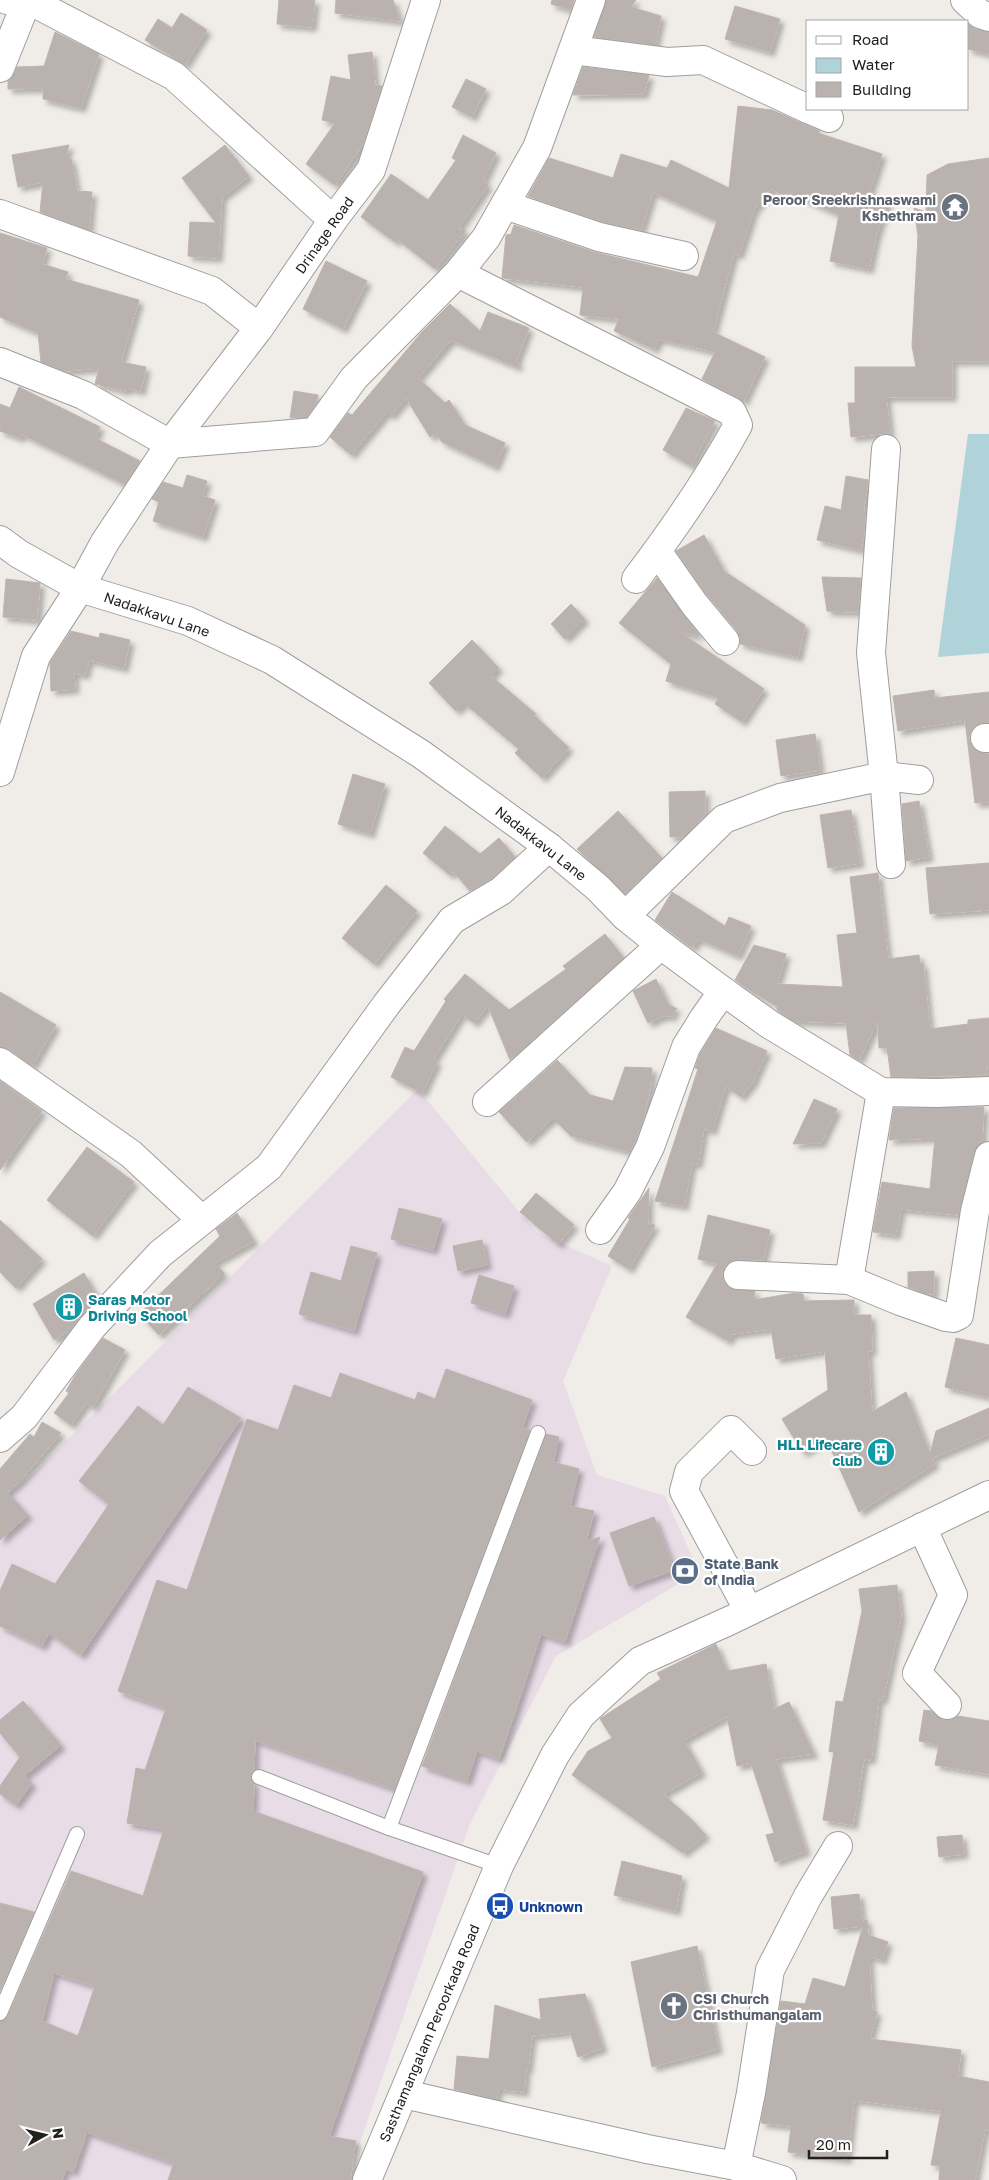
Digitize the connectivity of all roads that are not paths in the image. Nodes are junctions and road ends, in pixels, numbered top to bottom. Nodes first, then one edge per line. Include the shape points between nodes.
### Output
1 (426, 0) edge
2 (591, 0) edge
3 (965, 0) edge
4 (16, 2) edge
5 (989, 17) edge
6 (573, 50) junction
7 (0, 68) edge
8 (806, 108) edge
9 (505, 205) junction
10 (0, 214) edge
11 (333, 220) junction
12 (684, 256) dead end
13 (458, 273) junction
14 (259, 328) junction
15 (0, 362) edge
16 (170, 444) junction
17 (886, 448) dead end
18 (0, 540) edge
19 (657, 551) junction
20 (636, 579) dead end
21 (80, 588) junction
22 (725, 641) dead end
23 (0, 772) edge
24 (884, 776) junction
25 (919, 780) dead end
26 (549, 847) junction
27 (891, 864) dead end
28 (625, 916) junction
29 (661, 945) junction
30 (723, 991) junction
31 (0, 1062) edge
32 (989, 1091) edge
33 (881, 1092) junction
34 (487, 1102) dead end
35 (989, 1156) edge
36 (202, 1220) junction
37 (600, 1230) dead end
38 (738, 1275) dead end
39 (849, 1280) junction
40 (538, 1433) dead end
41 (0, 1438) edge
42 (752, 1451) dead end
43 (989, 1495) edge
44 (922, 1527) junction
45 (749, 1611) junction
46 (947, 1704) dead end
47 (259, 1777) dead end
48 (389, 1828) junction
49 (77, 1834) dead end
50 (838, 1846) dead end
51 (499, 1866) junction
52 (5, 1990) edge
53 (0, 2014) edge
54 (404, 2094) junction
55 (736, 2166) junction
56 (367, 2180) edge
57 (782, 2180) edge

1 - 11 street, Drinage Road via 371,170
2 - 6 street
3 - 5 street via 980,14
4 - 7 street
4 - 11 street via 40,6 174,76
6 - 8 street via 668,62 703,60
6 - 9 street via 537,148
9 - 12 street via 599,237
9 - 13 street via 486,238
10 - 14 street via 212,291
11 - 14 street, Drinage Road
13 - 16 street via 354,378 315,432
13 - 19 street via 732,412 738,425 680,521
14 - 16 street, Drinage Road
15 - 16 street via 83,395
16 - 21 street, Drinage Road via 105,542
17 - 24 street via 871,652
18 - 21 street, Nadakkavu Lane
19 - 20 street
19 - 22 street
21 - 23 street, Drinage Road via 36,656
21 - 26 street, Nadakkavu Lane via 188,621 272,660 421,754
24 - 25 street
24 - 27 street
24 - 28 street via 780,798 724,819
26 - 28 street, Nadakkavu Lane via 598,888
26 - 36 street via 501,890 452,920 268,1167
28 - 29 street, Nadakkavu Lane
29 - 30 street, Nadakkavu Lane
29 - 34 street
30 - 33 street, Nadakkavu Lane via 769,1024
30 - 37 street via 686,1047 650,1147 626,1192
31 - 36 street via 130,1154
32 - 33 street, Nadakkavu Lane via 937,1094
33 - 39 street
35 - 39 street via 976,1211 959,1315 946,1317
36 - 41 street via 160,1254 92,1327 24,1417
38 - 39 street
40 - 48 lane
42 - 45 street via 731,1430 689,1472 684,1491
43 - 44 street, Sasthamangalam Peroorkada Road
44 - 45 street, Sasthamangalam Peroorkada Road
44 - 46 street via 953,1595 918,1673
45 - 51 street, Sasthamangalam Peroorkada Road via 640,1661 581,1715 555,1755
47 - 48 lane
48 - 51 lane
49 - 52 lane
50 - 55 street via 770,1970
51 - 54 street, Sasthamangalam Peroorkada Road
52 - 53 lane
54 - 55 street
54 - 56 street, Sasthamangalam Peroorkada Road
55 - 57 street

